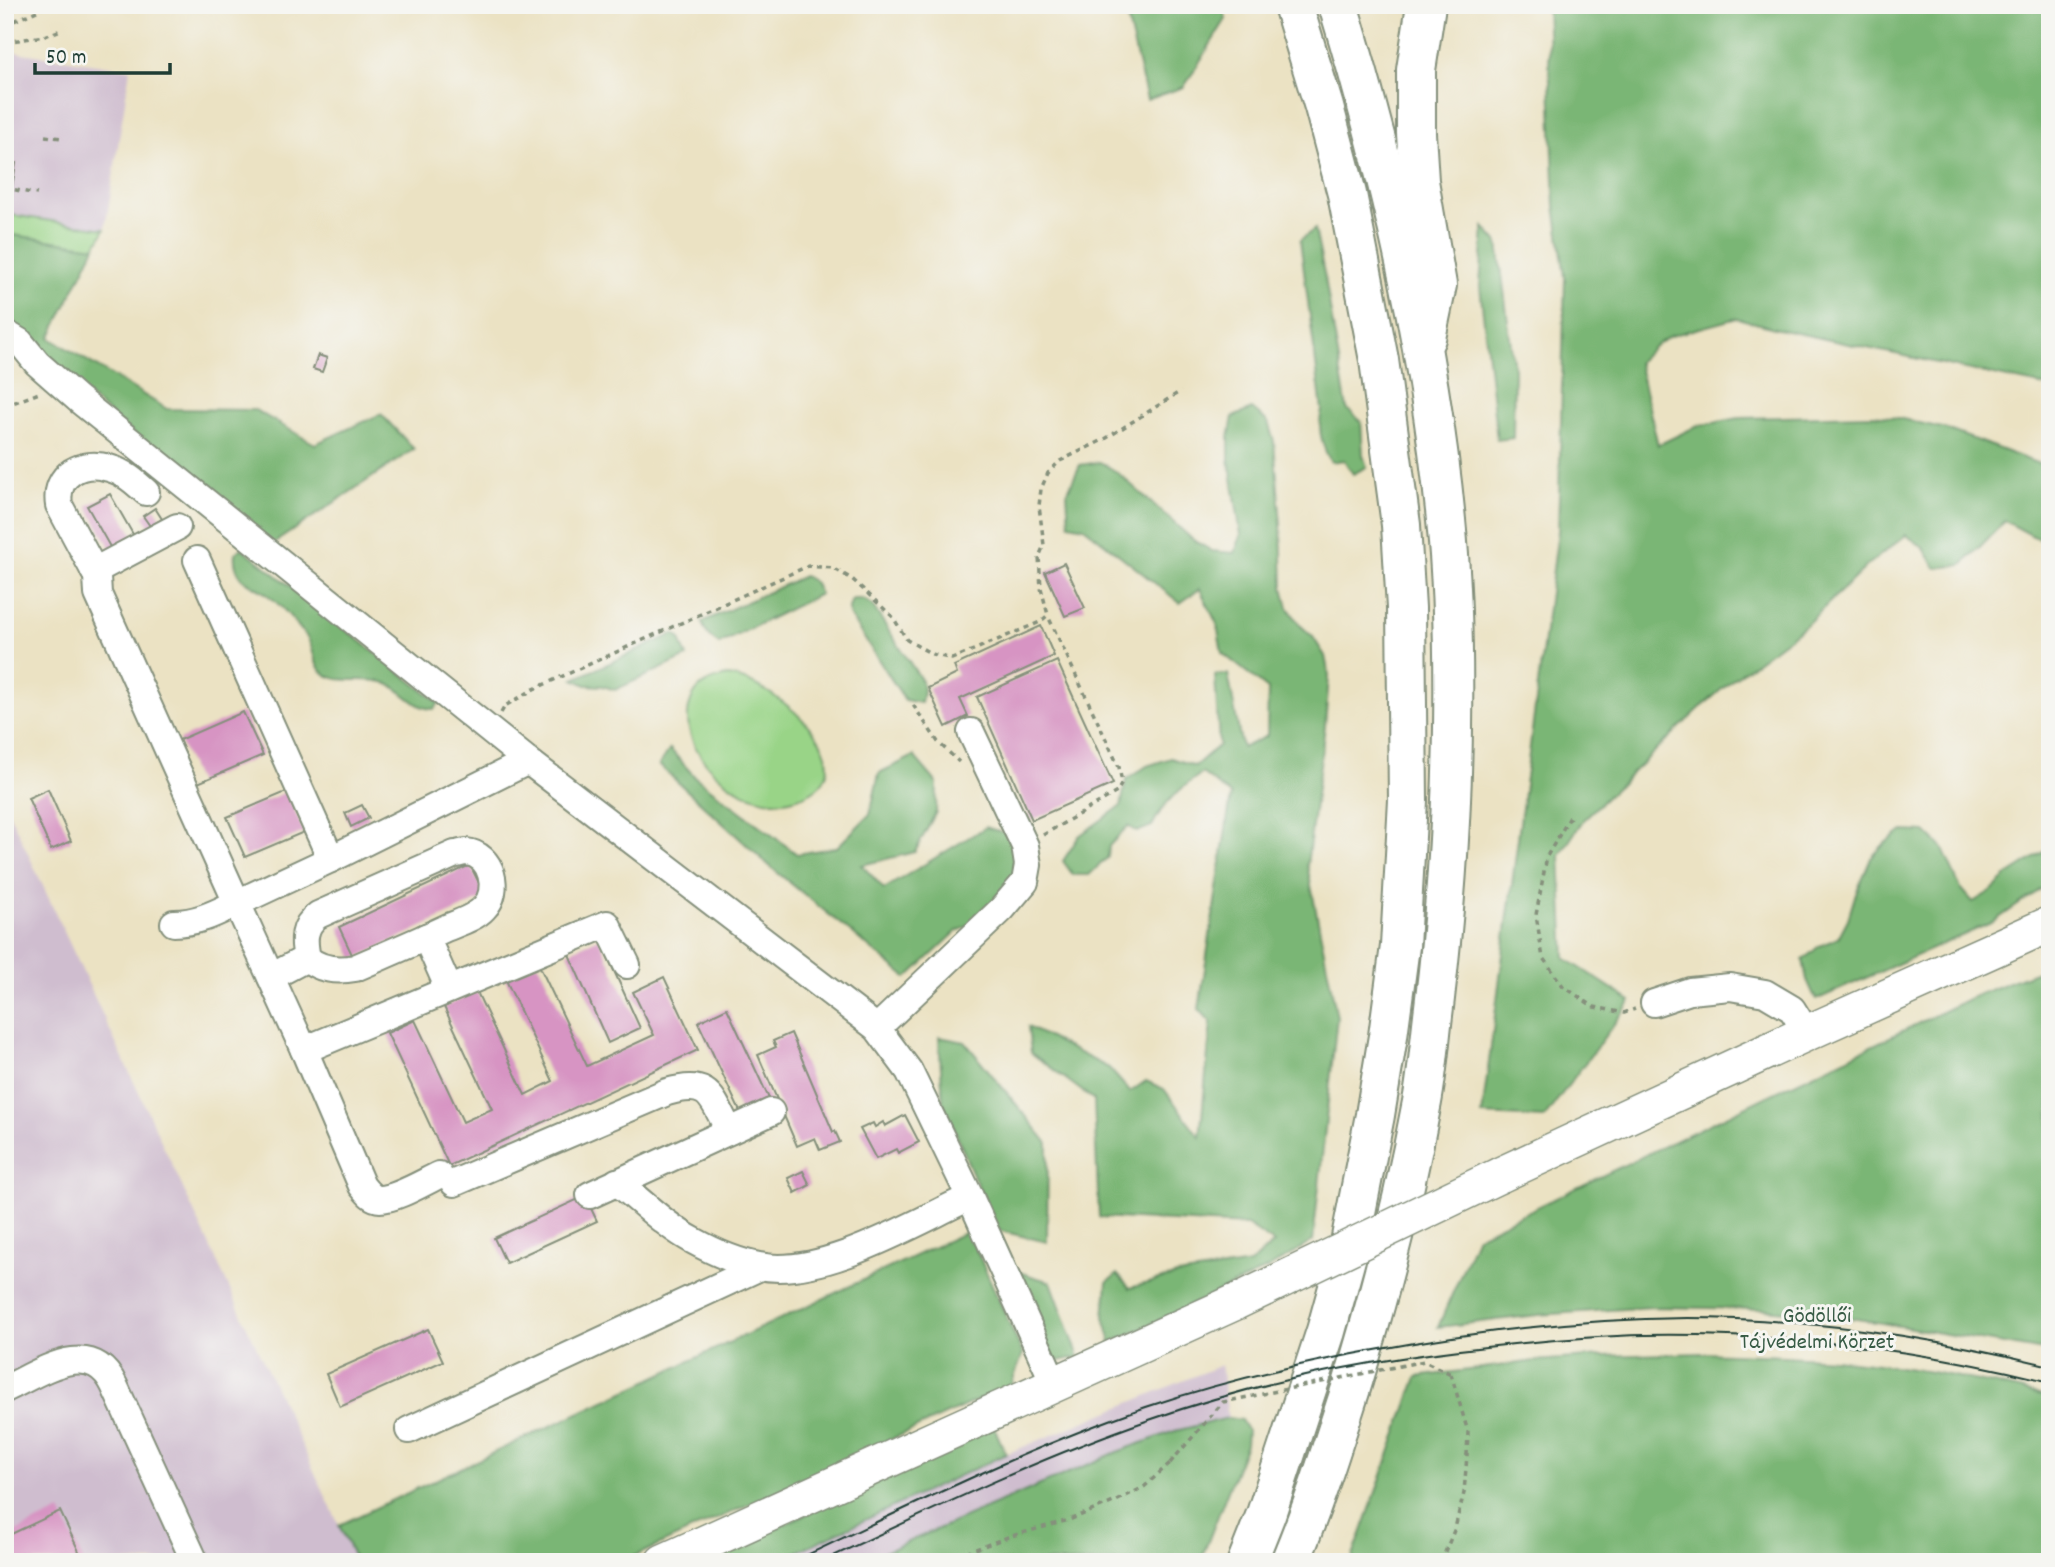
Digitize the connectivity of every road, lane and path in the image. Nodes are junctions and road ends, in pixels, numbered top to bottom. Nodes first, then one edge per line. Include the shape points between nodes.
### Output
1 (50, 5) edge
2 (1293, 5) edge
3 (1338, 5) edge
4 (1426, 5) edge
5 (5, 25) edge
6 (61, 30) dead end
7 (5, 42) edge
8 (45, 136) dead end
9 (61, 138) dead end
10 (5, 188) edge
11 (37, 194) dead end
12 (5, 332) edge
13 (1423, 350) junction
14 (65, 387) junction
15 (1181, 391) dead end
16 (5, 406) edge
17 (146, 492) dead end
18 (177, 527) dead end
19 (197, 561) dead end
20 (94, 571) junction
21 (1048, 615) junction
22 (913, 705) dead end
23 (489, 728) junction
24 (971, 732) dead end
25 (528, 761) junction
26 (997, 785) junction
27 (1570, 817) dead end
28 (1040, 837) dead end
29 (331, 859) junction
30 (237, 903) junction
31 (174, 923) dead end
32 (2050, 925) edge
33 (426, 937) junction
34 (307, 958) junction
35 (627, 965) dead end
36 (271, 977) junction
37 (449, 989) junction
38 (1654, 1003) joint
39 (877, 1028) junction
40 (1807, 1033) junction
41 (304, 1050) junction
42 (771, 1112) dead end
43 (729, 1131) junction
44 (617, 1182) junction
45 (590, 1195) dead end
46 (970, 1197) junction
47 (760, 1266) junction
48 (1055, 1385) junction
49 (5, 1389) edge
50 (409, 1430) dead end
51 (195, 1562) edge
52 (663, 1562) edge
53 (949, 1562) edge
54 (1247, 1562) edge
55 (1290, 1562) edge
56 (1441, 1562) edge

1 - 5 path
2 - 54 highway via 1347,194 1379,360 1401,525 1408,800 1400,946 1390,1023 1349,1248 1322,1344
3 - 13 highway via 1366,96
4 - 13 highway via 1416,70 1416,133 1419,181 1437,285
6 - 7 path
8 - 9 path
10 - 11 path
12 - 14 street
13 - 55 highway via 1446,521 1454,681 1452,802 1442,942 1423,1098 1372,1321 1310,1517
14 - 16 path
14 - 23 street
15 - 21 path via 1105,439 1059,461 1048,473 1039,506 1044,545 1039,557
17 - 20 street via 117,471 97,466 71,471 64,478 60,505
18 - 20 street
19 - 29 street
20 - 30 street via 98,594
21 - 23 path via 952,659 907,640 893,617 852,579 833,568 808,566 534,689 505,706
21 - 28 path via 1119,767 1122,783 1117,792
22 - 26 path via 937,742 968,770
23 - 25 street
24 - 26 street
25 - 29 street
25 - 39 street
26 - 39 street via 1025,846 1025,882
27 - 38 path via 1548,856 1536,915 1543,958 1563,986 1594,1007 1624,1013
29 - 30 street
30 - 31 street via 202,919
30 - 36 street
32 - 40 main road
33 - 34 street via 345,970 321,967
33 - 34 street via 488,905 492,876 474,855 455,854 318,915 305,932
33 - 37 street
34 - 36 street
35 - 37 street via 607,924
36 - 41 street
37 - 41 street
38 - 40 street via 1690,991 1730,988 1765,993 1792,1009
39 - 46 street via 909,1071
40 - 48 main road, bridge
41 - 43 street via 362,1186 380,1199 446,1179 685,1087 712,1097
42 - 43 street
43 - 44 street
44 - 45 street
44 - 47 street via 692,1240
46 - 47 street via 852,1253 792,1268
46 - 48 street
47 - 50 street
48 - 52 main road
49 - 51 street via 74,1360 100,1366 111,1378
53 - 56 path, bridge via 1008,1537 1069,1520 1144,1487 1223,1402 1424,1361 1451,1374 1468,1432 1464,1493

